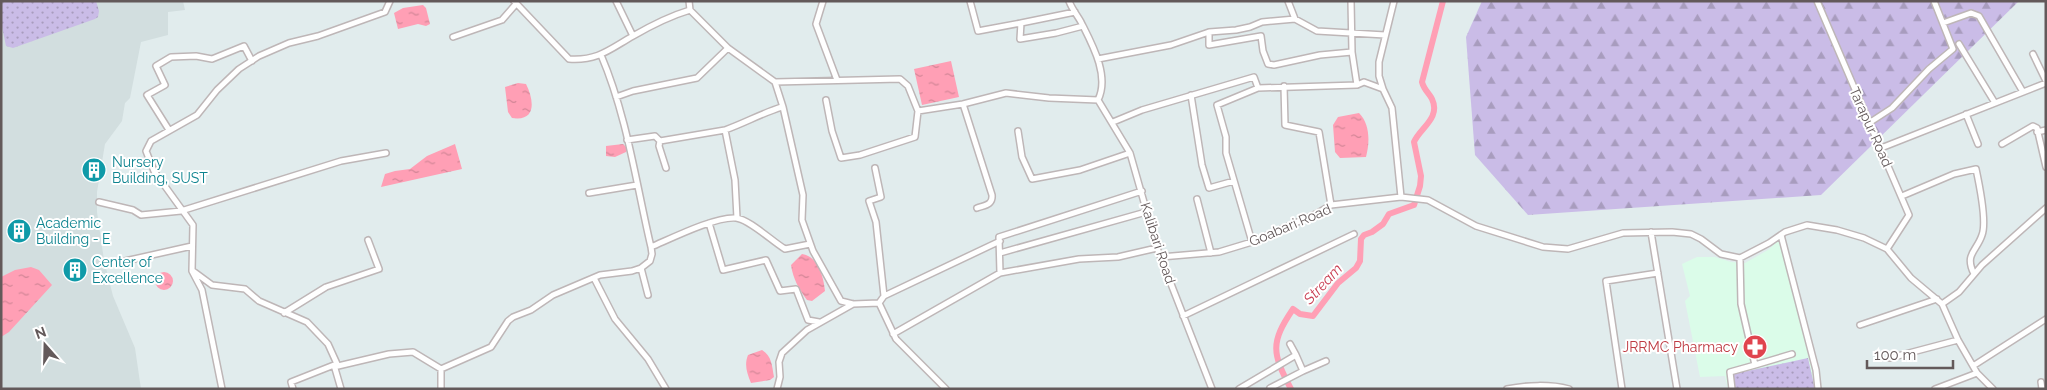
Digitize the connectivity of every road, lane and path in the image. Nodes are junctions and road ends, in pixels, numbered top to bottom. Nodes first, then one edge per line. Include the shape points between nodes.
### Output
1 (390, 1) edge
2 (616, 1) edge
3 (690, 1) edge
4 (823, 1) edge
5 (970, 1) edge
6 (1069, 1) edge
7 (1288, 1) edge
8 (1351, 1) edge
9 (1394, 1) edge
10 (1817, 1) edge
11 (1934, 1) edge
12 (515, 2) edge
13 (690, 10) junction
14 (1075, 12) junction
15 (1295, 18) junction
16 (1021, 22) junction
17 (1943, 23) junction
18 (1083, 26) junction
19 (1208, 32) junction
20 (1352, 33) junction
21 (1384, 35) junction
22 (633, 36) junction
23 (453, 37) dead end
24 (1959, 44) dead end
25 (728, 48) junction
26 (1352, 52) junction
27 (2033, 54) dead end
28 (601, 55) junction
29 (1098, 59) junction
30 (252, 61) junction
31 (837, 80) junction
32 (775, 82) junction
33 (2046, 82) edge
34 (1357, 84) junction
35 (1284, 86) junction
36 (1258, 88) junction
37 (1382, 89) junction
38 (2022, 92) junction
39 (1191, 95) junction
40 (616, 97) junction
41 (826, 100) dead end
42 (1098, 100) junction
43 (1995, 103) junction
44 (963, 104) junction
45 (782, 106) junction
46 (918, 111) junction
47 (1966, 114) junction
48 (1112, 122) junction
49 (1869, 123) junction
50 (169, 130) junction
51 (725, 130) junction
52 (2046, 130) edge
53 (1018, 131) dead end
54 (2038, 132) junction
55 (627, 140) junction
56 (660, 141) junction
57 (1978, 144) dead end
58 (2002, 144) dead end
59 (1881, 148) junction
60 (386, 153) dead end
61 (1130, 153) junction
62 (2046, 167) edge
63 (666, 168) dead end
64 (875, 168) dead end
65 (1234, 181) junction
66 (637, 184) junction
67 (1142, 191) junction
68 (589, 193) dead end
69 (1902, 196) junction
70 (1401, 197) junction
71 (1198, 199) dead end
72 (99, 202) dead end
73 (1331, 205) junction
74 (977, 208) dead end
75 (2046, 208) edge
76 (181, 211) junction
77 (1146, 212) junction
78 (737, 218) junction
79 (709, 223) junction
80 (1651, 232) junction
81 (1354, 234) dead end
82 (1781, 235) junction
83 (368, 240) dead end
84 (1000, 241) junction
85 (1252, 242) junction
86 (810, 244) junction
87 (192, 246) junction
88 (651, 247) junction
89 (1157, 248) junction
90 (1887, 249) junction
91 (1000, 253) junction
92 (1211, 253) junction
93 (1161, 257) junction
94 (1740, 258) junction
95 (125, 261) dead end
96 (641, 268) junction
97 (192, 271) junction
98 (1000, 273) junction
99 (1658, 273) junction
100 (1974, 274) junction
101 (594, 278) junction
102 (648, 295) dead end
103 (884, 296) junction
104 (1936, 299) junction
105 (878, 303) junction
106 (853, 304) junction
107 (1942, 304) junction
108 (284, 313) junction
109 (1183, 316) junction
110 (2046, 319) edge
111 (819, 322) junction
112 (1860, 325) dead end
113 (893, 334) junction
114 (1958, 340) junction
115 (1290, 344) dead end
116 (1792, 354) dead end
117 (1296, 355) junction
118 (1890, 358) dead end
119 (1326, 361) dead end
120 (336, 365) junction
121 (1754, 365) junction
122 (1973, 366) junction
123 (441, 369) junction
124 (1303, 371) junction
125 (1977, 373) junction
126 (2041, 382) dead end
127 (1270, 388) edge
128 (222, 389) edge
129 (293, 389) edge
130 (341, 389) edge
131 (441, 389) edge
132 (666, 389) edge
133 (777, 389) edge
134 (946, 389) edge
135 (1212, 389) edge
136 (1239, 389) edge
137 (1507, 389) edge
138 (1569, 389) edge
139 (1622, 389) edge
140 (1677, 389) edge
141 (1732, 389) edge
142 (1818, 389) edge
143 (1935, 389) edge
144 (1994, 389) edge
145 (2042, 389) edge

1 - 30 street via 384,12 277,48
2 - 22 street
3 - 13 street
4 - 31 street via 816,24
5 - 16 street via 978,31
6 - 14 street
7 - 15 street
8 - 20 street
9 - 21 street
10 - 49 street, Tarapur Road
11 - 17 street
12 - 23 street via 502,20
12 - 28 street via 569,59 584,60
13 - 22 street via 670,16
13 - 25 street
14 - 16 street
14 - 18 street
15 - 19 street
15 - 20 street via 1317,30
16 - 18 street via 1020,40
17 - 38 street via 1971,13 1979,16
17 - 49 street via 1953,49 1892,108
18 - 29 street
19 - 26 street via 1209,45 1261,36 1268,64 1274,65
19 - 29 street via 1171,45
20 - 21 street
20 - 26 street
21 - 37 street via 1379,62
22 - 28 street
24 - 43 street
25 - 32 street
25 - 40 street via 697,78
26 - 34 street
27 - 33 street
28 - 40 street
29 - 42 street via 1102,93
30 - 50 street via 217,90 197,115
30 - 50 street via 244,46 212,59 171,57 156,66 165,85 147,95
31 - 32 street
31 - 46 street via 900,79 908,86
32 - 45 street
33 - 38 street
34 - 35 street
34 - 37 street via 1364,82
35 - 36 street
35 - 73 street via 1285,125 1319,132
36 - 39 street via 1254,77
36 - 65 street via 1217,105
37 - 70 street via 1392,108
38 - 43 street
39 - 48 street
39 - 65 street via 1209,188
40 - 55 street
41 - 46 street via 841,158 914,137
42 - 44 street via 1006,93
42 - 48 street, Kalibari Road
43 - 47 street
44 - 46 street
44 - 74 street via 992,195 991,204
45 - 51 street
45 - 86 street via 803,195 802,220
47 - 57 street
47 - 59 street
48 - 61 street, Kalibari Road
49 - 59 street, Tarapur Road
50 - 76 street via 151,141 146,150 154,171
51 - 56 street
51 - 78 street via 735,180
52 - 54 street
53 - 61 street via 1022,158 1032,179 1080,170
54 - 58 street via 2034,126
54 - 62 street
55 - 56 street via 655,136
55 - 66 street
56 - 63 street
59 - 69 street, Tarapur Road
60 - 76 street via 341,161
61 - 67 street, Kalibari Road
64 - 103 street via 881,197 869,201 876,222
65 - 85 street
66 - 68 street
66 - 88 street
67 - 77 street, Kalibari Road
67 - 84 street via 999,237
69 - 90 street, Tarapur Road via 1910,215
69 - 100 street via 1954,174 1976,169 1984,224 1970,262
70 - 73 street, Goabari Road
70 - 80 street, Goabari Road via 1428,200 1476,226 1543,247 1568,249 1623,233
71 - 92 street
72 - 76 street via 141,215
73 - 85 street, Goabari Road
75 - 100 street
76 - 87 street via 192,225
77 - 89 street, Kalibari Road
77 - 91 street
78 - 79 street
78 - 86 street via 784,249
79 - 88 street
79 - 111 street via 722,270 766,260 780,291 796,289 808,320
80 - 94 street, Goabari Road via 1691,234 1721,254
80 - 99 street
81 - 109 street
82 - 90 street via 1799,227 1816,226 1864,238
82 - 94 street
82 - 142 street
83 - 108 street via 379,269 326,287
84 - 91 street
84 - 103 street
85 - 92 street, Goabari Road
86 - 106 street via 841,301
87 - 95 street
87 - 97 street
88 - 96 street via 650,261
89 - 93 street, Kalibari Road
89 - 98 street via 1118,257
90 - 104 street via 1911,278
91 - 98 street
92 - 93 street, Goabari Road
93 - 109 street, Kalibari Road
94 - 121 street via 1741,304
96 - 101 street
96 - 102 street
97 - 108 street via 212,285 245,290
97 - 128 street via 202,290
98 - 113 street
99 - 139 street via 1606,281
99 - 140 street
100 - 107 street via 1960,292
101 - 123 street via 513,317 491,347
101 - 132 street via 615,319 648,359
103 - 105 street
104 - 107 street
104 - 112 street
105 - 106 street
105 - 113 street
106 - 111 street
107 - 114 street
108 - 120 street via 307,322 328,344
109 - 135 street, Kalibari Road
110 - 122 street
111 - 133 street via 782,353
113 - 134 street
114 - 118 street
114 - 122 street
115 - 117 street
116 - 121 street
117 - 124 street
117 - 136 street
119 - 124 street
120 - 123 street via 413,352
120 - 129 street via 290,382
120 - 130 street
121 - 141 street via 1730,372
122 - 125 street
123 - 131 street
124 - 127 street
125 - 143 street
125 - 144 street
126 - 145 street
137 - 138 street via 1560,386

